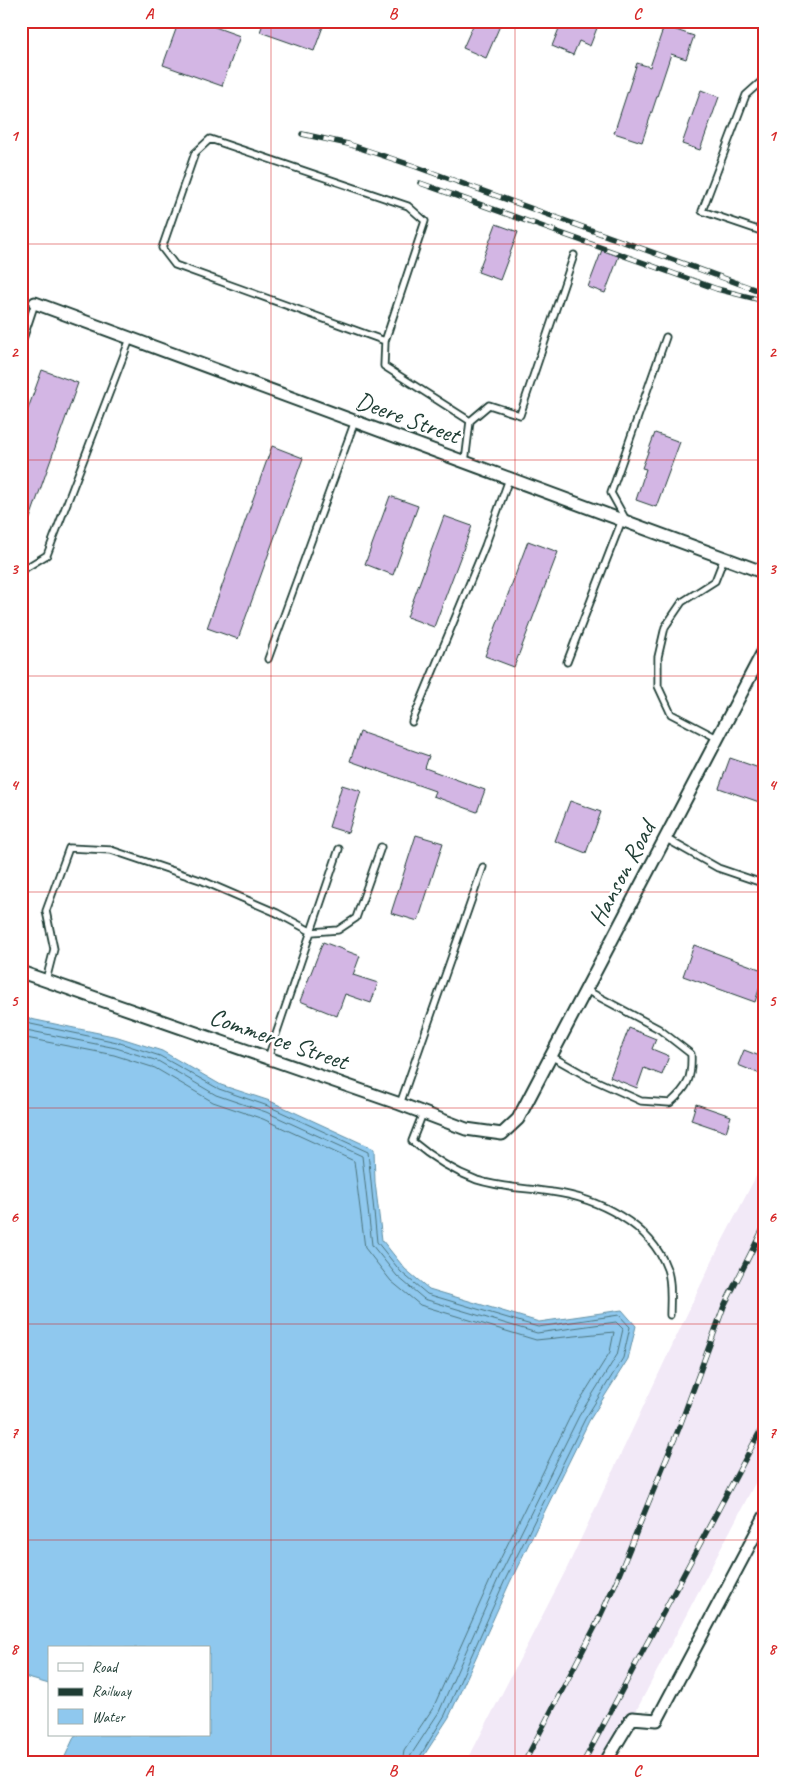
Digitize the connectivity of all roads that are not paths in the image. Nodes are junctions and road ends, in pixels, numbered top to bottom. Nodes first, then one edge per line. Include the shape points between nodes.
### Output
1 (765, 78) edge
2 (762, 231) dead end
3 (574, 255) dead end
4 (35, 303) joint
5 (666, 337) dead end
6 (130, 339) junction
7 (385, 341) junction
8 (21, 345) edge
9 (354, 421) junction
10 (470, 421) junction
11 (465, 462) junction
12 (509, 479) junction
13 (624, 521) junction
14 (724, 558) junction
15 (21, 568) edge
16 (765, 573) edge
17 (765, 648) edge
18 (268, 659) dead end
19 (567, 662) dead end
20 (412, 722) dead end
21 (717, 738) junction
22 (665, 838) junction
23 (382, 847) dead end
24 (339, 849) dead end
25 (483, 867) dead end
26 (765, 884) edge
27 (312, 932) junction
28 (21, 972) edge
29 (46, 980) junction
30 (586, 990) junction
31 (551, 1056) junction
32 (268, 1058) junction
33 (400, 1104) junction
34 (423, 1113) junction
35 (518, 1119) joint
36 (670, 1315) dead end
37 (765, 1516) edge
38 (605, 1763) edge

1 - 2 lane via 746,95 702,211
3 - 10 lane via 520,415 489,405
4 - 6 street, Deere Street
4 - 8 lane
5 - 13 lane via 611,493
6 - 9 street, Deere Street
6 - 15 lane via 48,555
7 - 7 lane via 425,221 408,206 210,139 195,153 162,248 175,265
7 - 10 lane via 384,366
9 - 11 street, Deere Street
9 - 18 lane
10 - 11 lane
11 - 12 street, Deere Street
12 - 13 street, Deere Street
12 - 20 lane via 485,546
13 - 14 street, Deere Street
13 - 19 lane
14 - 16 street, Deere Street
14 - 21 lane via 716,581 682,602 665,627 658,657 658,686 671,714
17 - 21 street, Hanson Road
21 - 22 street, Hanson Road
22 - 26 lane via 718,868
22 - 30 street, Hanson Road
23 - 27 lane via 356,918 338,930
24 - 27 lane
25 - 33 lane
27 - 29 lane via 277,913 202,881 111,850 69,848 46,911 54,949
27 - 32 lane
28 - 29 street, Commerce Street
29 - 32 street, Commerce Street
30 - 31 street, Hanson Road
30 - 31 lane via 659,1029 691,1054 692,1071 685,1089 670,1103 640,1101
31 - 35 street, Hanson Road
32 - 33 street, Commerce Street
33 - 34 street, Commerce Street
34 - 35 street, Commerce Street via 466,1129 502,1134
34 - 36 lane via 412,1141 433,1159 478,1180 590,1201 629,1221 652,1242 668,1270
37 - 38 street via 657,1720 632,1718

